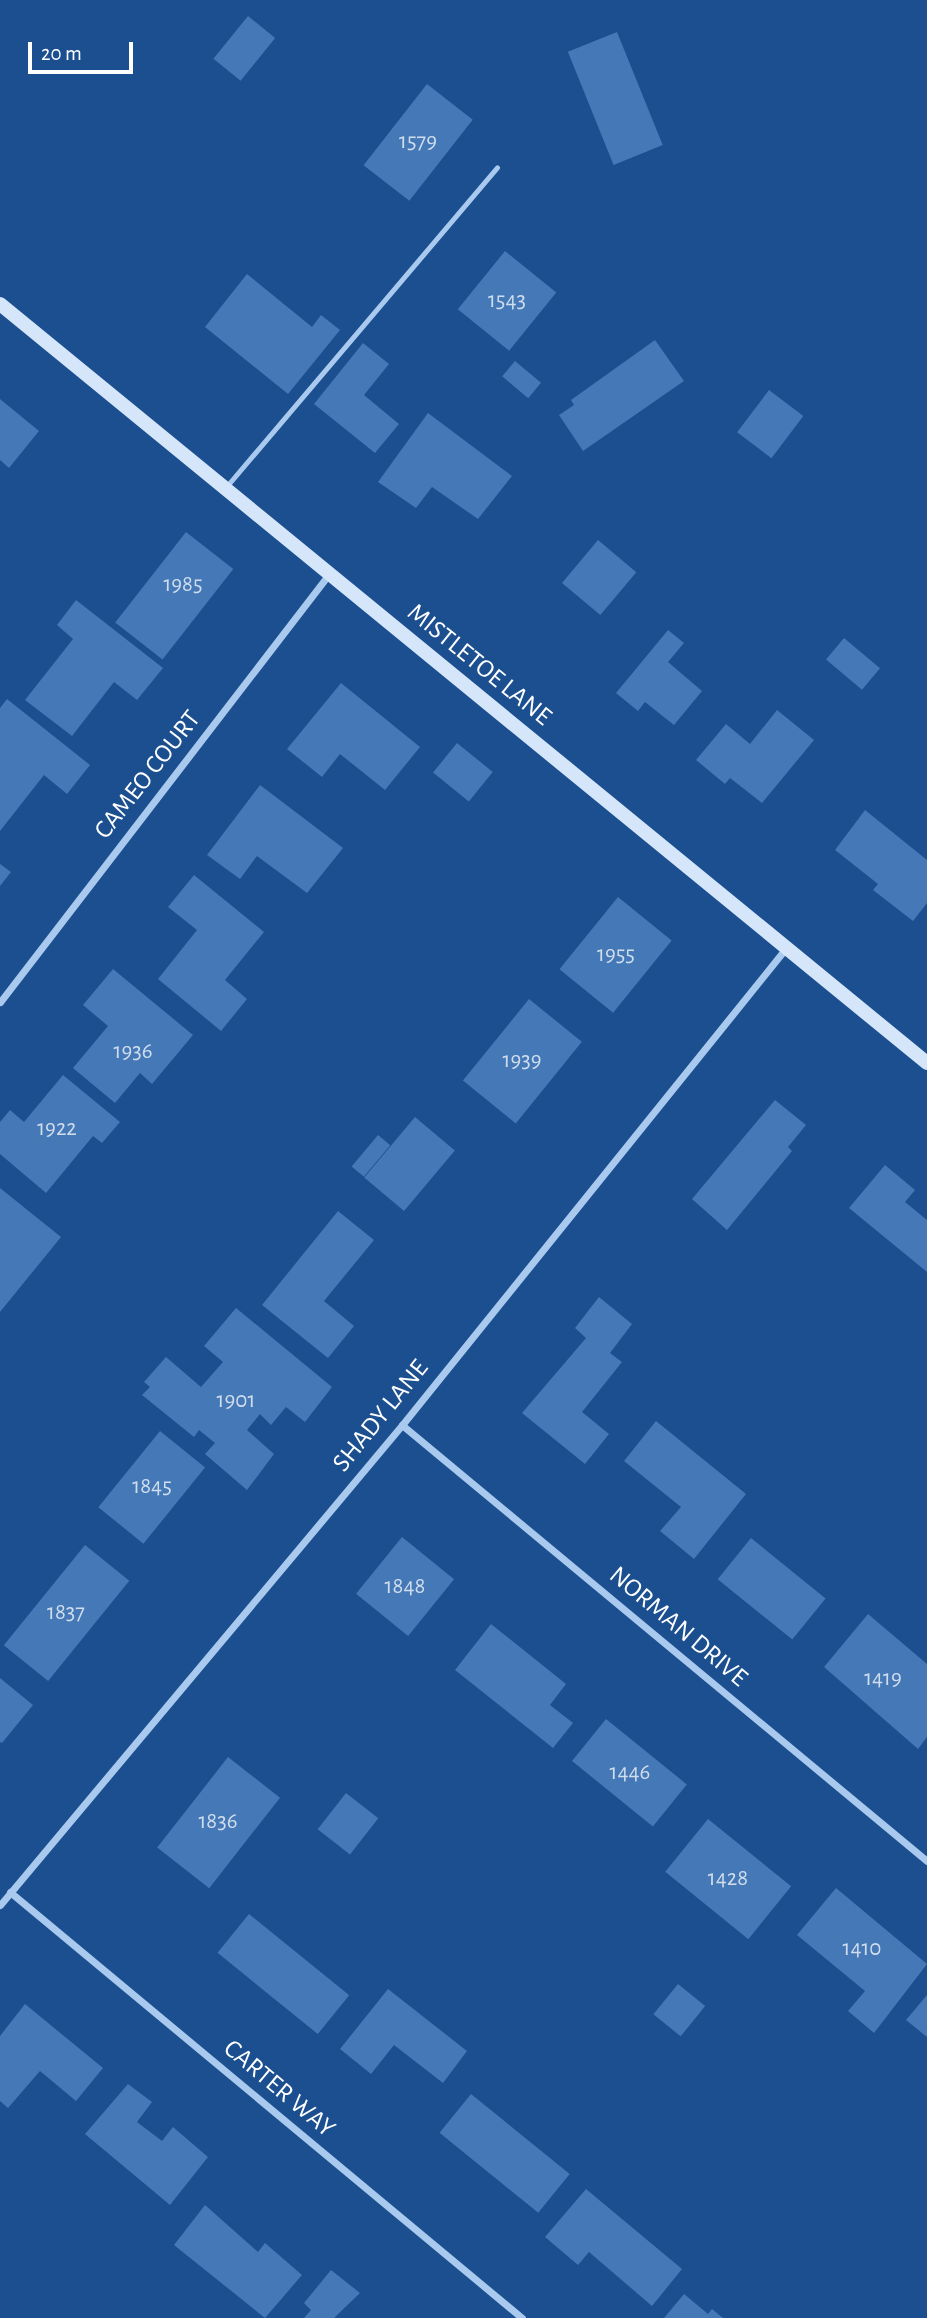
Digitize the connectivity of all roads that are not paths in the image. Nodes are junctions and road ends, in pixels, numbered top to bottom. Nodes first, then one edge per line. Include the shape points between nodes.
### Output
1 (497, 168) dead end
2 (0, 304) edge
3 (226, 487) junction
4 (329, 574) junction
5 (787, 947) junction
6 (0, 1002) edge
7 (927, 1063) edge
8 (402, 1425) junction
9 (927, 1861) edge
10 (10, 1892) junction
11 (0, 1905) edge
12 (522, 2318) edge

1 - 3 lane
2 - 3 street, MISTLETOE LANE
3 - 4 street, MISTLETOE LANE
4 - 5 street, MISTLETOE LANE
4 - 6 street, CAMEO COURT
5 - 7 street, MISTLETOE LANE
5 - 8 street, SHADY LANE
8 - 9 street, NORMAN DRIVE
8 - 10 street, SHADY LANE
10 - 11 street, SHADY LANE
10 - 12 street, CARTER WAY

